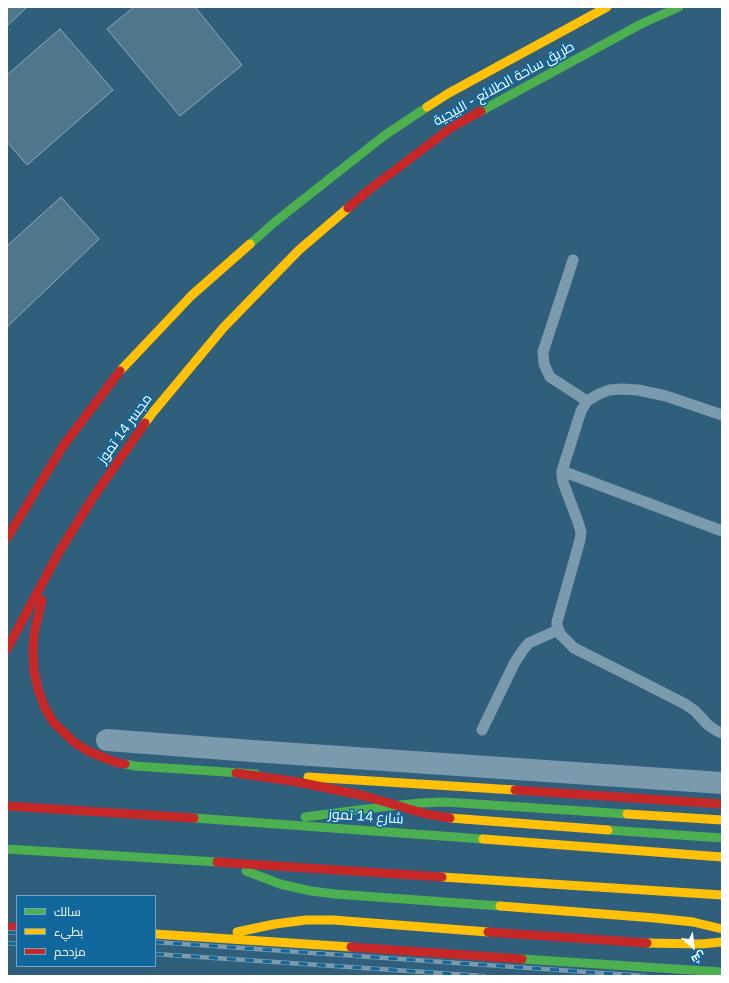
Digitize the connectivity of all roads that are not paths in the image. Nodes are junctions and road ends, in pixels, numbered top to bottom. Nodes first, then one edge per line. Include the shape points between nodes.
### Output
1 (607, 7) edge
2 (679, 7) edge
3 (299, 250) joint
4 (573, 260) dead end
5 (587, 401) junction
6 (722, 415) edge
7 (562, 471) junction
8 (722, 531) edge
9 (7, 538) edge
10 (59, 552) junction
11 (558, 630) junction
12 (7, 649) edge
13 (482, 730) dead end
14 (722, 733) edge
15 (107, 740) dead end
16 (236, 773) junction
17 (722, 784) edge
18 (722, 804) edge
19 (7, 806) edge
20 (722, 820) edge
21 (247, 822) junction
22 (722, 838) edge
23 (7, 849) edge
24 (722, 857) edge
25 (187, 860) junction
26 (722, 895) edge
27 (722, 929) edge
28 (156, 934) edge
29 (188, 936) junction
30 (722, 942) edge
31 (722, 972) edge

1 - 9 main road, طريق ساحة الطلائع - البيجية via 449,93 385,135 276,221 192,295 123,367 63,446
2 - 3 main road, طريق ساحة الطلائع - البيجية via 641,24 452,127 370,189
3 - 10 main road, مجسر 14 تموز via 224,327 154,411 92,499
4 - 5 lane via 543,352 544,364 550,377
5 - 6 lane via 609,390 638,390 666,396
5 - 7 lane via 581,411
7 - 8 lane
7 - 11 lane via 563,482 581,532 557,622
10 - 12 main road, مجسر 14 تموز
10 - 16 main road via 40,607 33,652 38,689 53,722 75,743 118,763
11 - 13 lane via 530,643 522,650
11 - 14 lane via 574,648 685,704 708,725
15 - 17 street
16 - 18 main road, bridge
16 - 22 main road, bridge via 298,782 365,796 426,814 459,819
19 - 21 main road, شارع 14 تموز
20 - 21 main road via 444,802
21 - 24 main road, شارع 14 تموز
23 - 25 main road
25 - 26 main road
25 - 27 main road via 253,873 280,884 311,891 655,918 693,922
28 - 29 main road
29 - 30 main road via 223,934 306,920 333,920 654,944
29 - 31 main road

